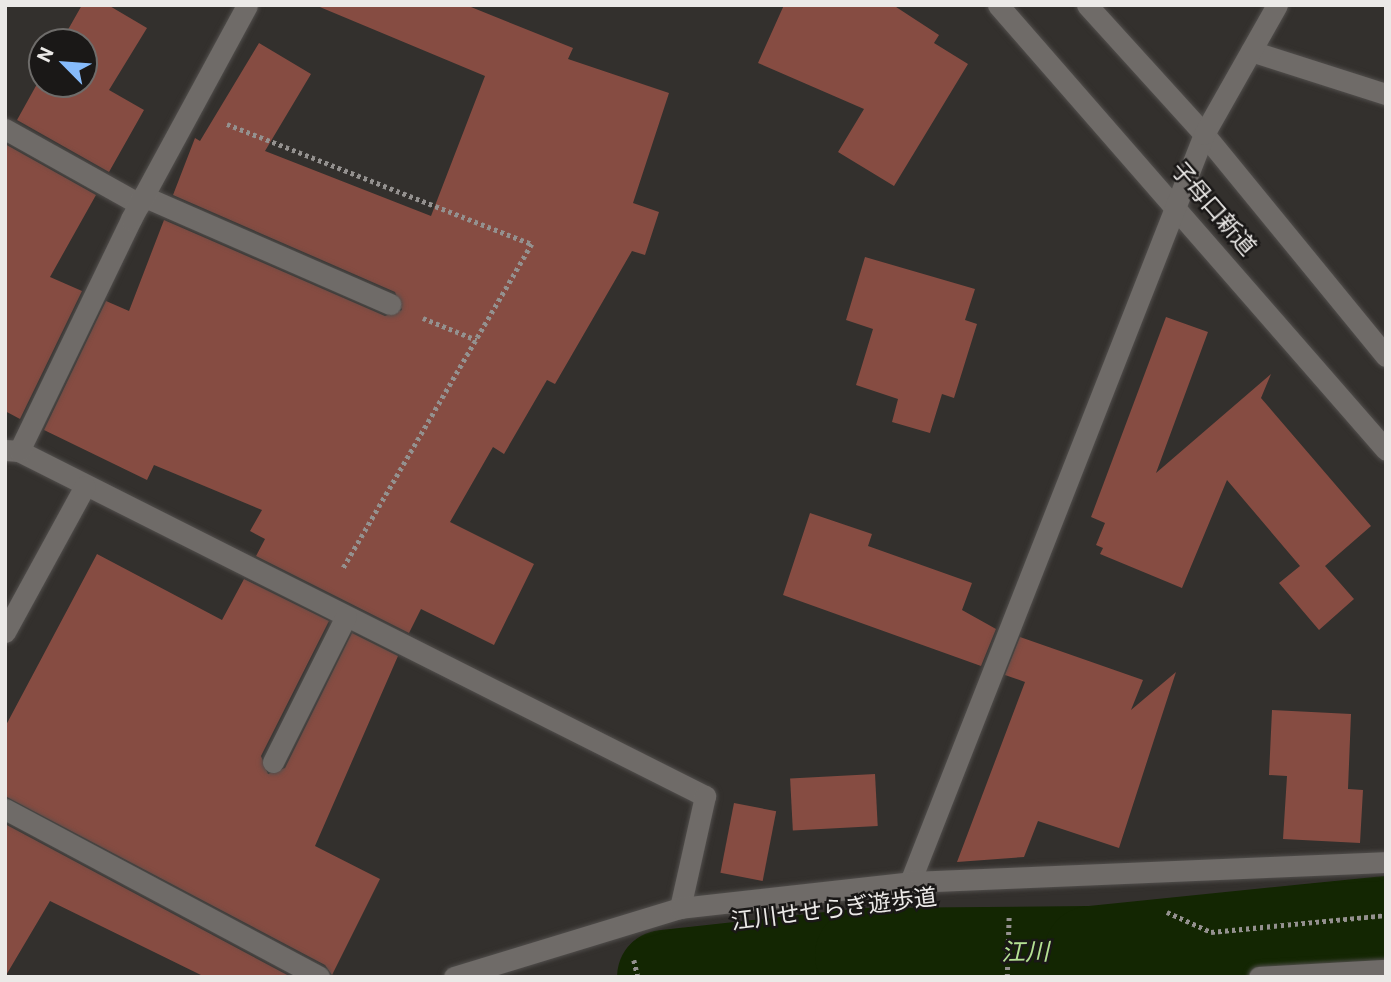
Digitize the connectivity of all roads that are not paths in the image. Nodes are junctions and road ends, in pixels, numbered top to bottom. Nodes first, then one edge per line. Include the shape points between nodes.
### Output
1 (247, 5) edge
2 (998, 5) edge
3 (1087, 5) edge
4 (1277, 5) edge
5 (1251, 51) junction
6 (1386, 94) edge
7 (5, 129) edge
8 (1204, 134) junction
9 (141, 200) junction
10 (1175, 205) junction
11 (390, 304) road end
12 (1386, 356) edge
13 (12, 450) edge
14 (1386, 450) edge
15 (85, 486) junction
16 (346, 616) junction
17 (5, 632) edge
18 (273, 762) dead end
19 (5, 809) edge
20 (1386, 862) edge
21 (910, 882) junction
22 (680, 908) junction
23 (1386, 970) edge
24 (320, 977) edge
25 (454, 977) edge
26 (1259, 977) edge

1 - 9 street
2 - 10 street, 子母口新道
3 - 8 street, 子母口新道
4 - 5 street
5 - 6 street
5 - 8 street
7 - 9 street
8 - 10 street
8 - 12 street, 子母口新道
9 - 11 street
9 - 13 street
10 - 14 street, 子母口新道
10 - 21 street
13 - 15 street
15 - 16 street
15 - 17 street
16 - 18 street
16 - 22 street via 705,796
19 - 24 street
20 - 21 street
21 - 22 street
22 - 25 street
23 - 26 street

